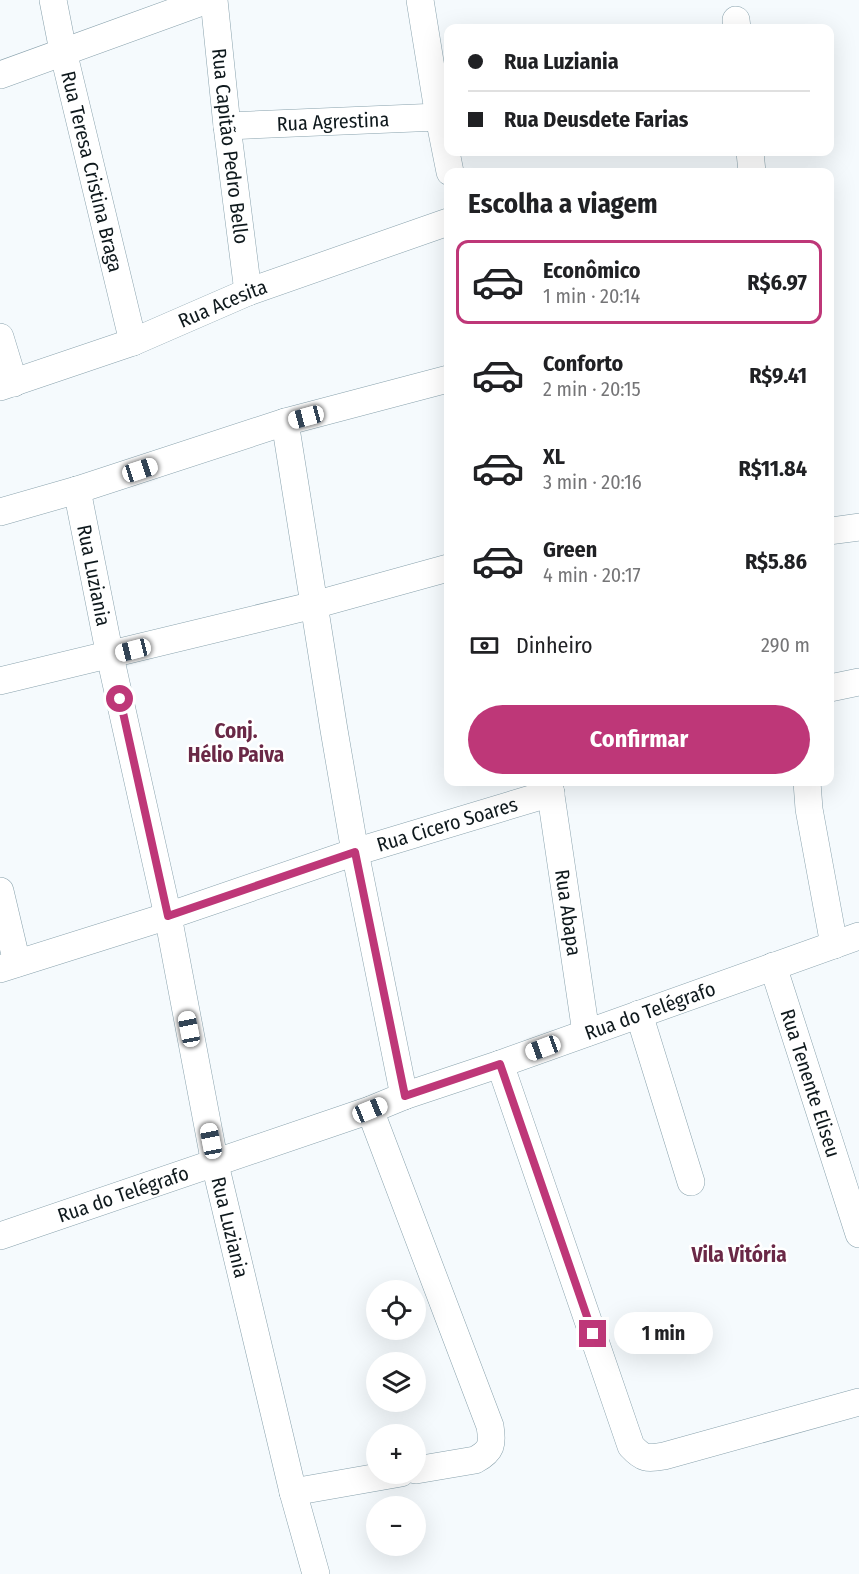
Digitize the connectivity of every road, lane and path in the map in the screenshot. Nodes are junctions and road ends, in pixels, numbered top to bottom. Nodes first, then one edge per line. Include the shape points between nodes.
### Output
1 (53, 0) edge
2 (207, 0) edge
3 (214, 0) edge
4 (420, 0) edge
5 (63, 51) junction
6 (0, 75) edge
7 (440, 117) junction
8 (227, 126) junction
9 (444, 139) edge
10 (444, 223) edge
11 (248, 292) junction
12 (0, 337) edge
13 (133, 342) junction
14 (444, 380) edge
15 (7, 385) edge
16 (285, 422) junction
17 (77, 490) junction
18 (0, 512) edge
19 (859, 527) edge
20 (834, 530) edge
21 (444, 569) edge
22 (314, 606) junction
23 (110, 656) junction
24 (0, 681) edge
25 (859, 682) edge
26 (834, 686) edge
27 (807, 786) edge
28 (550, 787) edge
29 (355, 852) junction
30 (0, 891) edge
31 (168, 916) junction
32 (859, 936) edge
33 (834, 945) junction
34 (9, 966) edge
35 (773, 966) junction
36 (639, 1014) junction
37 (586, 1033) junction
38 (500, 1064) junction
39 (405, 1096) junction
40 (370, 1110) junction
41 (215, 1164) junction
42 (691, 1182) dead end
43 (859, 1234) edge
44 (0, 1236) edge
45 (859, 1402) edge
46 (426, 1468) edge
47 (366, 1479) edge
48 (293, 1492) junction
49 (316, 1574) edge

1 - 5 street, Rua Teresa Cristina Braga
2 - 5 street
3 - 8 street, Rua Capitão Pedro Bello
4 - 7 street
5 - 6 street
5 - 13 street, Rua Teresa Cristina Braga
7 - 8 street, Rua Agrestina
7 - 9 street
8 - 11 street, Rua Capitão Pedro Bello
10 - 11 street, Rua Acesita
11 - 13 street, Rua Acesita
12 - 15 street
13 - 15 street, Rua Acesita
14 - 16 street
16 - 17 street
16 - 22 street
17 - 18 street
17 - 23 street, Rua Luziania
19 - 20 street
21 - 22 street
22 - 23 street
22 - 29 street
23 - 24 street
23 - 31 street, Rua Luziania
25 - 26 street
27 - 33 street
28 - 29 street, Rua Cicero Soares
28 - 37 street, Rua Abapa
29 - 31 street, Rua Cicero Soares
29 - 39 street
30 - 34 street
31 - 34 street, Rua Cicero Soares
31 - 41 street, Rua Luziania
32 - 33 street, Rua do Telégrafo
33 - 35 street, Rua do Telégrafo
35 - 36 street, Rua do Telégrafo
35 - 43 street, Rua Tenente Eliseu
36 - 37 street, Rua do Telégrafo
36 - 42 street
37 - 38 street, Rua do Telégrafo
38 - 39 street, Rua do Telégrafo
38 - 45 street via 631,1446 641,1457 664,1456
39 - 40 street, Rua do Telégrafo
40 - 41 street, Rua do Telégrafo
40 - 46 street via 490,1426 490,1448 483,1456
41 - 44 street, Rua do Telégrafo
41 - 48 street, Rua Luziania
47 - 48 street
48 - 49 street, Rua Luziania

